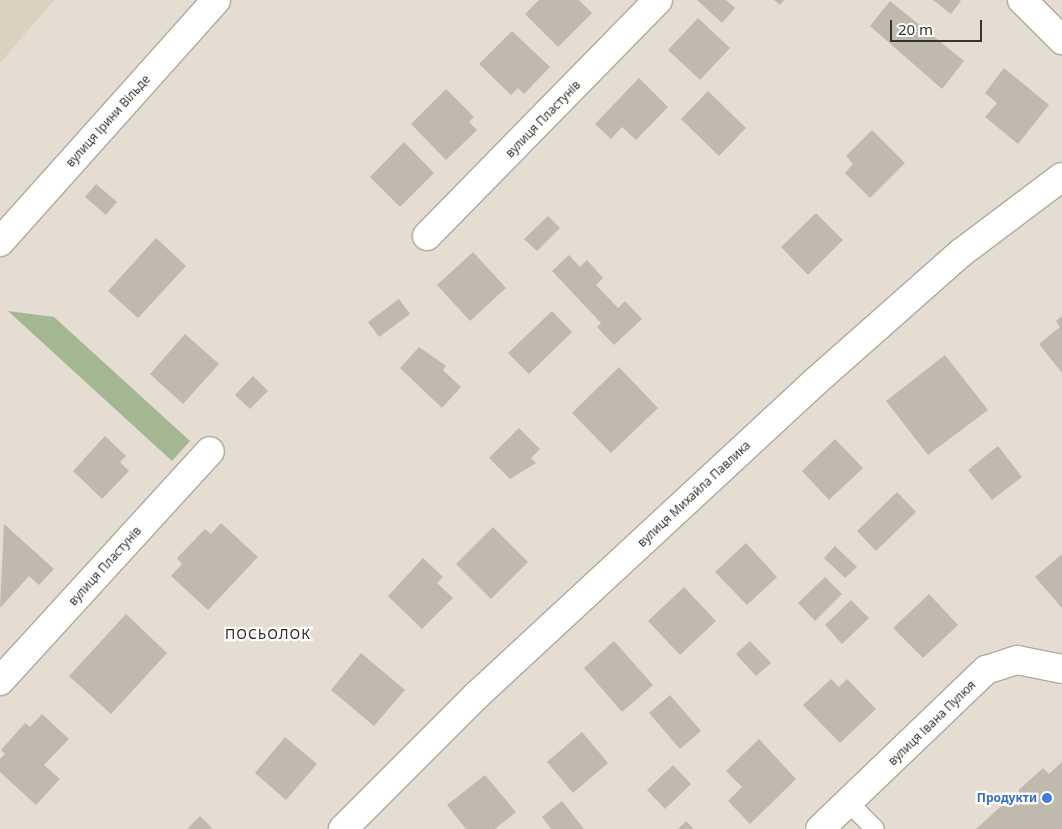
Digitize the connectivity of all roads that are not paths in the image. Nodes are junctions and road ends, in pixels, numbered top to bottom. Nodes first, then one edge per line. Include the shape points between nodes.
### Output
1 (216, 0) edge
2 (658, 0) edge
3 (1022, 0) edge
4 (1062, 40) edge
5 (1062, 177) edge
6 (427, 236) dead end
7 (0, 242) edge
8 (210, 451) dead end
9 (1062, 668) edge
10 (0, 681) edge
11 (848, 802) junction
12 (343, 829) edge
13 (820, 829) edge
14 (875, 829) edge

1 - 7 street, вулиця Ірини Вільде
2 - 6 street, вулиця Пластунів
3 - 4 street
5 - 12 street, вулиця Михайла Павлика via 961,253 815,382 476,696
8 - 10 street, вулиця Пластунів
9 - 11 street, вулиця Івана Пулюя via 1018,660 986,670
11 - 13 street, вулиця Івана Пулюя
11 - 14 lane

